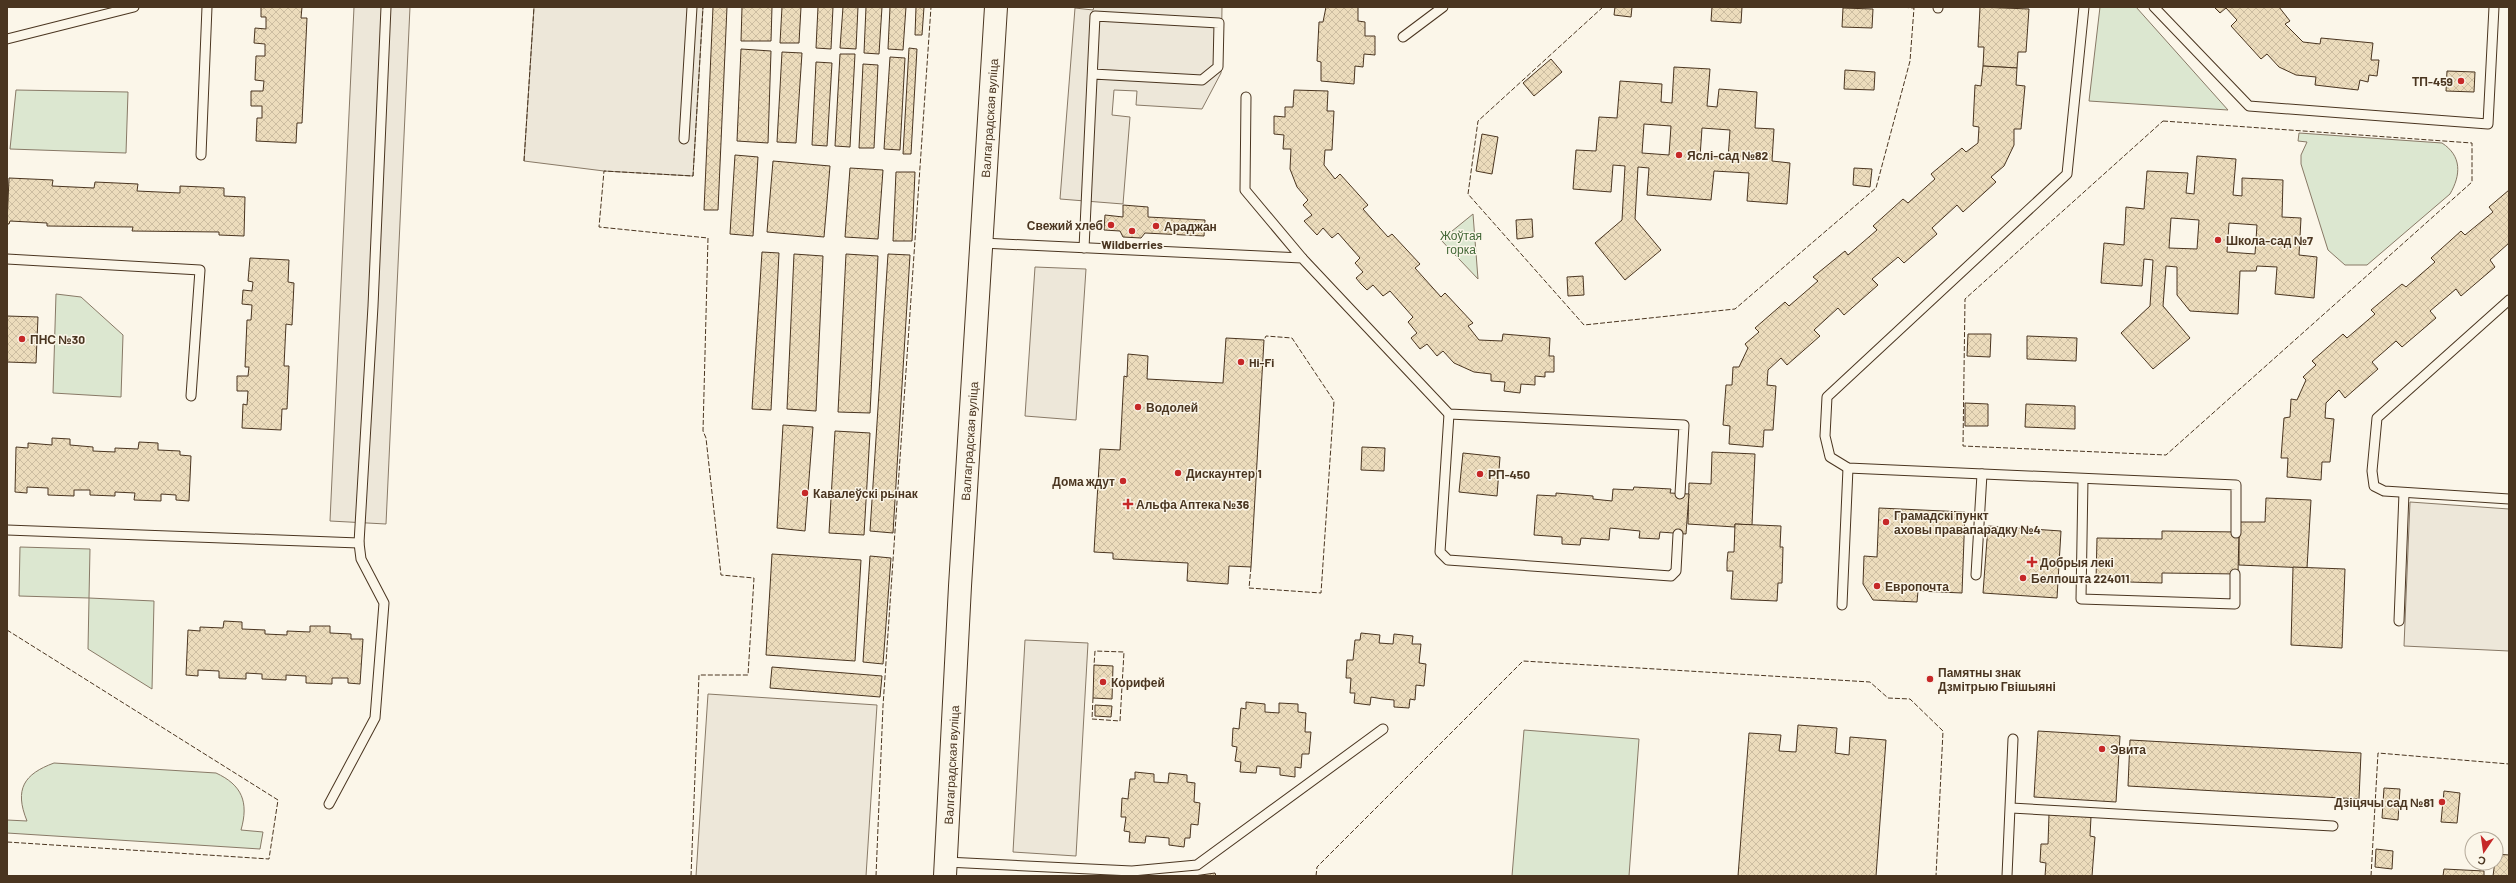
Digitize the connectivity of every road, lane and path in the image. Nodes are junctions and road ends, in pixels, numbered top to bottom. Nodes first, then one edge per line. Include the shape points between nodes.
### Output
1 (134, 7) edge
2 (207, 7) edge
3 (386, 7) edge
4 (692, 7) edge
5 (996, 7) edge
6 (1443, 7) edge
7 (2084, 7) edge
8 (2154, 7) edge
9 (2494, 7) edge
10 (1403, 37) dead end
11 (7, 39) edge
12 (1093, 74) junction
13 (1246, 97) dead end
14 (684, 139) dead end
15 (201, 155) dead end
16 (980, 243) junction
17 (1084, 248) junction
18 (1302, 258) junction
19 (7, 260) edge
20 (2509, 300) edge
21 (191, 396) dead end
22 (1449, 414) junction
23 (1848, 468) junction
24 (1982, 474) junction
25 (2083, 479) junction
26 (2404, 493) junction
27 (1680, 494) dead end
28 (2509, 499) edge
29 (7, 530) edge
30 (2236, 533) dead end
31 (1678, 534) dead end
32 (359, 543) junction
33 (2235, 574) dead end
34 (1976, 575) dead end
35 (1842, 605) dead end
36 (2399, 621) dead end
37 (1384, 729) dead end
38 (2013, 739) dead end
39 (330, 804) dead end
40 (2011, 808) junction
41 (2333, 826) dead end
42 (945, 869) edge
43 (2007, 876) edge

1 - 11 lane
2 - 15 lane
3 - 32 lane via 373,306
4 - 14 lane
5 - 16 main road, Валгаградская вуліца
6 - 10 lane
7 - 23 lane via 2066,174 1827,397 1825,436 1830,457
8 - 9 lane via 2249,106 2488,124
12 - 12 lane via 1202,80 1218,67 1219,24 1095,16
12 - 17 lane
13 - 18 lane via 1245,190
16 - 17 lane
16 - 42 main road, Валгаградская вуліца
17 - 18 lane
18 - 22 lane
19 - 21 lane via 200,270
20 - 26 lane via 2377,418 2372,471 2374,486 2384,491
22 - 27 lane via 1684,425
22 - 31 lane via 1440,552 1448,560 1671,576 1676,571
23 - 24 lane
23 - 35 lane
24 - 25 lane
24 - 34 lane
25 - 30 lane via 2236,485
25 - 33 lane via 2081,599 2235,604
26 - 28 lane
26 - 36 lane
29 - 32 lane
32 - 39 lane via 361,559 384,603 375,718
37 - 42 lane via 1197,865 1132,871
38 - 40 lane
40 - 41 lane
40 - 43 lane

